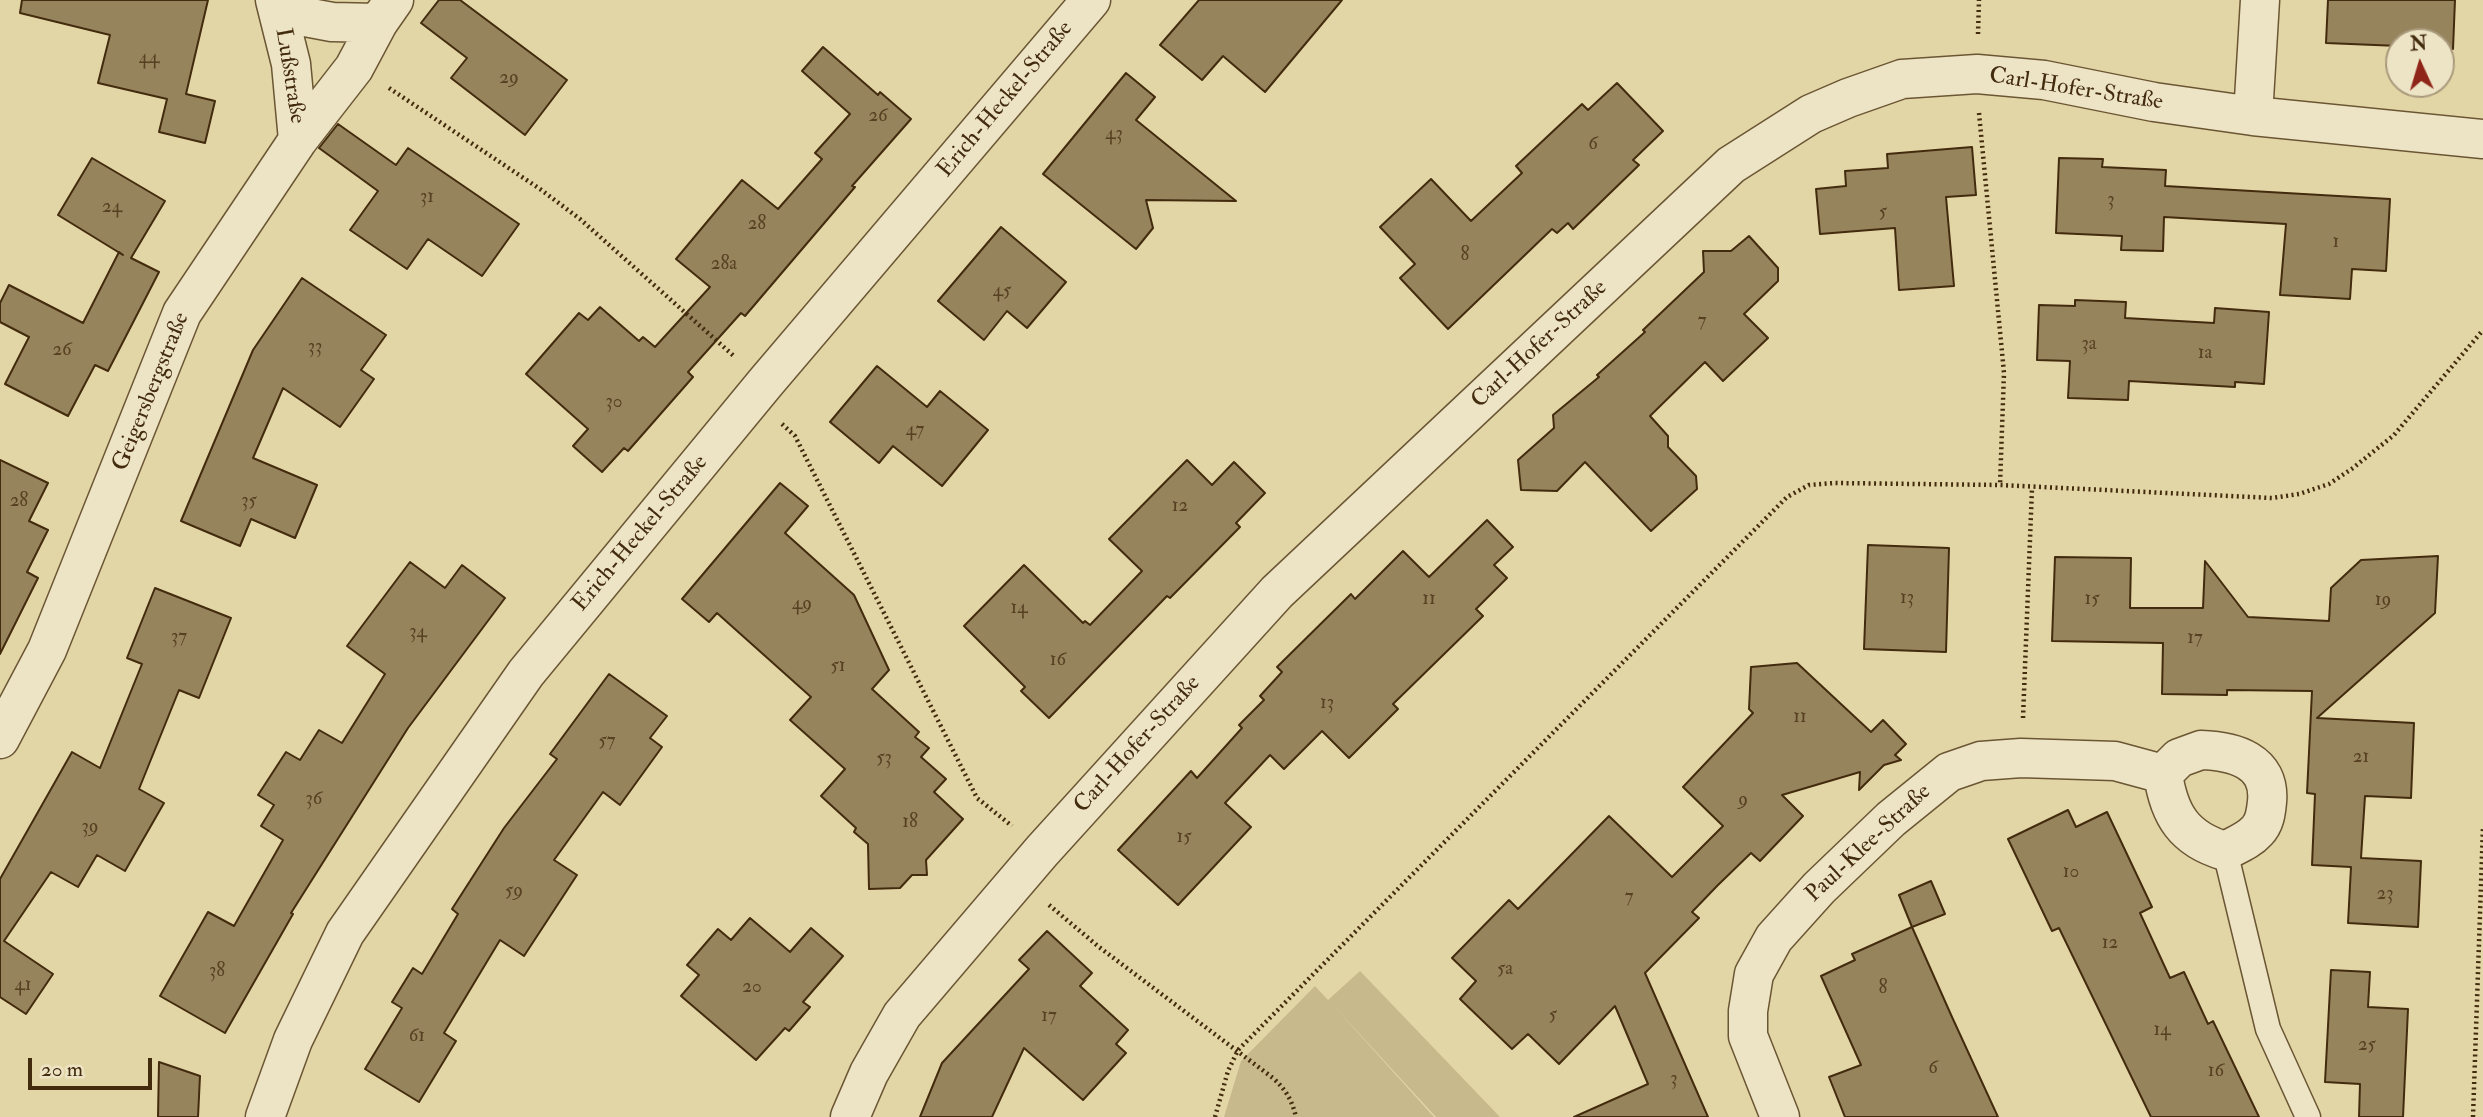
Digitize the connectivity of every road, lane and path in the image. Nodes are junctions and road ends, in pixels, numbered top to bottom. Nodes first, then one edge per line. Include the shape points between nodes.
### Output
1 (1091, 0) edge
2 (2260, 0) edge
3 (277, 6) edge
4 (386, 11) edge
5 (1977, 74) junction
6 (379, 81) dead end
7 (2253, 116) junction
8 (2483, 139) edge
9 (298, 140) junction
10 (2483, 331) edge
11 (735, 357) dead end
12 (795, 436) dead end
13 (2000, 485) junction
14 (2032, 488) junction
15 (0, 739) edge
16 (2021, 758) junction
17 (2163, 774) junction
18 (1006, 821) dead end
19 (2483, 827) edge
20 (2225, 851) junction
21 (1065, 918) dead end
22 (1238, 1050) junction
23 (265, 1117) edge
24 (850, 1117) edge
25 (1215, 1117) edge
26 (1296, 1117) edge
27 (1780, 1117) edge
28 (2308, 1117) edge
29 (2473, 1117) edge

1 - 23 street, Erich-Heckel-Straße via 526,673 345,933 293,1040
2 - 7 street
3 - 4 street, Lußstraße via 332,23
3 - 9 street, Lußstraße via 291,64
4 - 9 street, Geigersbergstraße via 354,68
5 - 7 street, Carl-Hofer-Straße via 2044,80
5 - 13 path via 2004,373
5 - 24 street, Carl-Hofer-Straße via 1902,79 1811,114 1731,165 1277,592 1042,851 902,1015
6 - 11 path via 580,219
7 - 8 street, Carl-Hofer-Straße
9 - 15 street, Geigersbergstraße via 183,313 47,650
10 - 14 path via 2394,435 2329,484 2272,498
12 - 18 path via 977,798
13 - 14 path
13 - 22 path via 1834,483 1809,485 1787,497
14 - 16 path
16 - 17 street, Paul-Klee-Straße via 2115,761
16 - 27 street, Paul-Klee-Straße via 1981,761 1949,772 1891,818 1774,938 1754,974 1748,1036
17 - 20 street via 2166,795 2183,827 2201,843
17 - 20 street via 2179,758 2201,750 2225,751 2258,768 2268,790 2266,816 2259,830
19 - 29 path
20 - 28 lane via 2267,1029
21 - 22 path
22 - 25 path
22 - 26 path via 1285,1089

